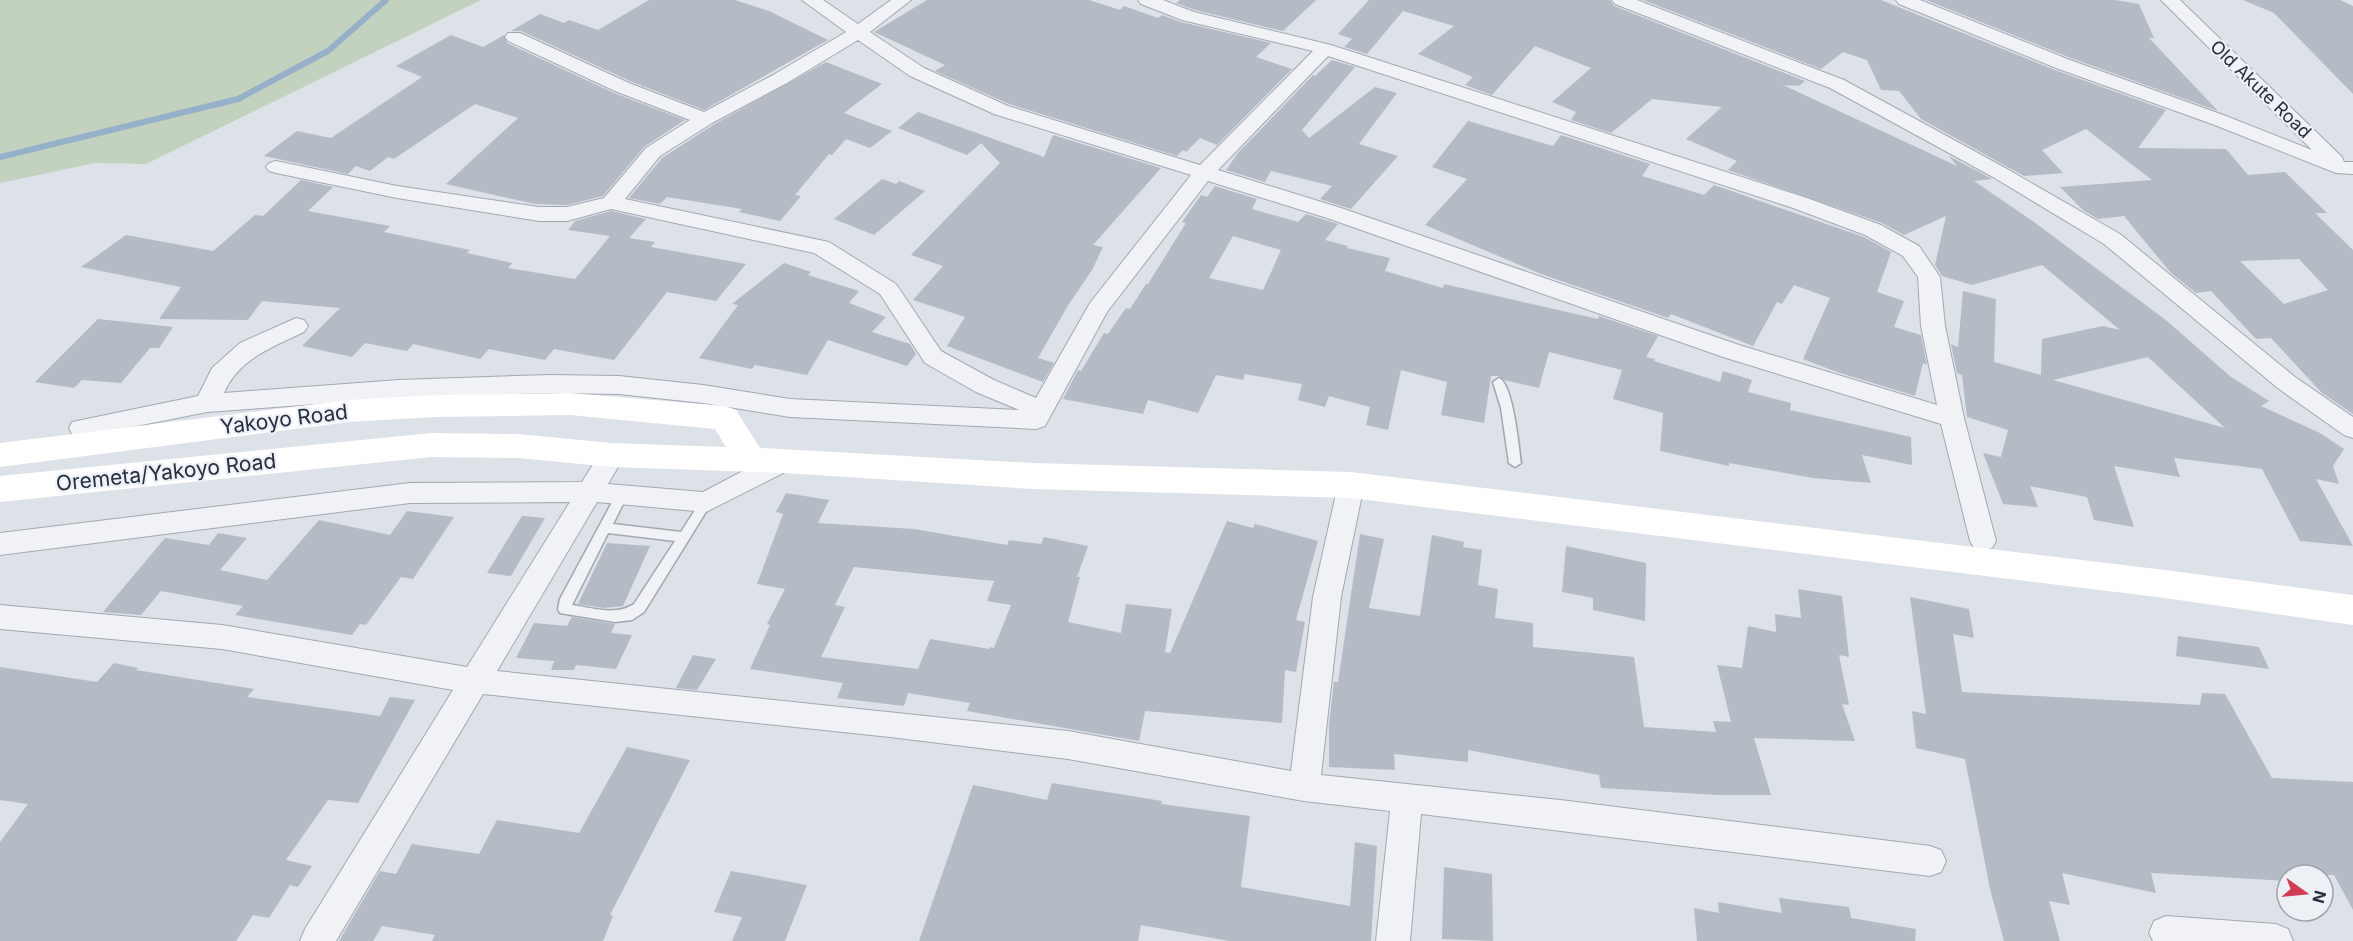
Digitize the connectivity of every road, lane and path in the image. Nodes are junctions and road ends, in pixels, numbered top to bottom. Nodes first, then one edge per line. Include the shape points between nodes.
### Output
1 (811, 0) edge
2 (902, 0) edge
3 (1147, 0) edge
4 (1208, 0) edge
5 (1621, 0) edge
6 (1905, 0) edge
7 (2170, 0) edge
8 (1188, 16) junction
9 (857, 33) junction
10 (514, 37) dead end
11 (1325, 49) junction
12 (705, 119) junction
13 (276, 166) dead end
14 (2350, 172) edge
15 (1203, 174) junction
16 (611, 203) junction
17 (296, 326) dead end
18 (1499, 382) dead end
19 (207, 403) junction
20 (1042, 410) junction
21 (1952, 418) junction
22 (81, 428) dead end
23 (2353, 429) edge
24 (0, 455) edge
25 (612, 455) junction
26 (767, 461) junction
27 (1515, 463) dead end
28 (1351, 485) junction
29 (0, 489) edge
30 (591, 492) junction
31 (621, 496) junction
32 (706, 502) junction
33 (604, 528) junction
34 (683, 537) junction
35 (1983, 541) dead end
36 (0, 544) edge
37 (2353, 610) edge
38 (0, 617) edge
39 (474, 681) junction
40 (1304, 787) junction
41 (1407, 799) junction
42 (1930, 861) dead end
43 (2166, 933) dead end
44 (317, 941) edge
45 (1393, 941) edge
46 (2276, 941) edge

1 - 9 street
2 - 9 street
3 - 8 street
4 - 8 street
5 - 23 street via 1837,84 2000,173 2112,239 2287,383
6 - 14 street
7 - 14 street, Old Akute Road
8 - 11 street
9 - 12 street
9 - 15 street via 917,72 1001,110
10 - 12 street via 622,87
11 - 15 street
11 - 21 street via 1800,203 1874,230 1911,251 1929,277
12 - 16 street via 653,152
13 - 16 street via 397,192 539,214 567,214
15 - 20 street via 1098,308
15 - 21 street via 1334,213 1731,351
16 - 20 street via 821,247 888,289 933,357 985,386
17 - 19 street via 248,349 220,374
18 - 27 lane
19 - 20 street via 399,389 549,384 619,385 790,408 1030,422
19 - 22 street
21 - 35 street
24 - 26 main road, Yakoyo Road via 349,411 570,404 725,418
25 - 26 main road, Oremeta/Yakoyo Road
25 - 29 main road, Oremeta/Yakoyo Road via 518,446 431,445
25 - 30 street
26 - 28 main road, Oremeta/Yakoyo Road via 1033,476
26 - 32 street
28 - 37 main road, Oremeta/Yakoyo Road
28 - 40 street via 1327,597
30 - 31 street
30 - 36 street via 410,493
30 - 39 street
31 - 32 street
31 - 33 lane
32 - 34 lane
33 - 34 lane
33 - 34 lane via 565,609 627,616 639,608
38 - 39 street via 222,637
39 - 40 street via 1068,745
39 - 44 street
40 - 41 street
41 - 42 street
41 - 45 street
43 - 46 street

